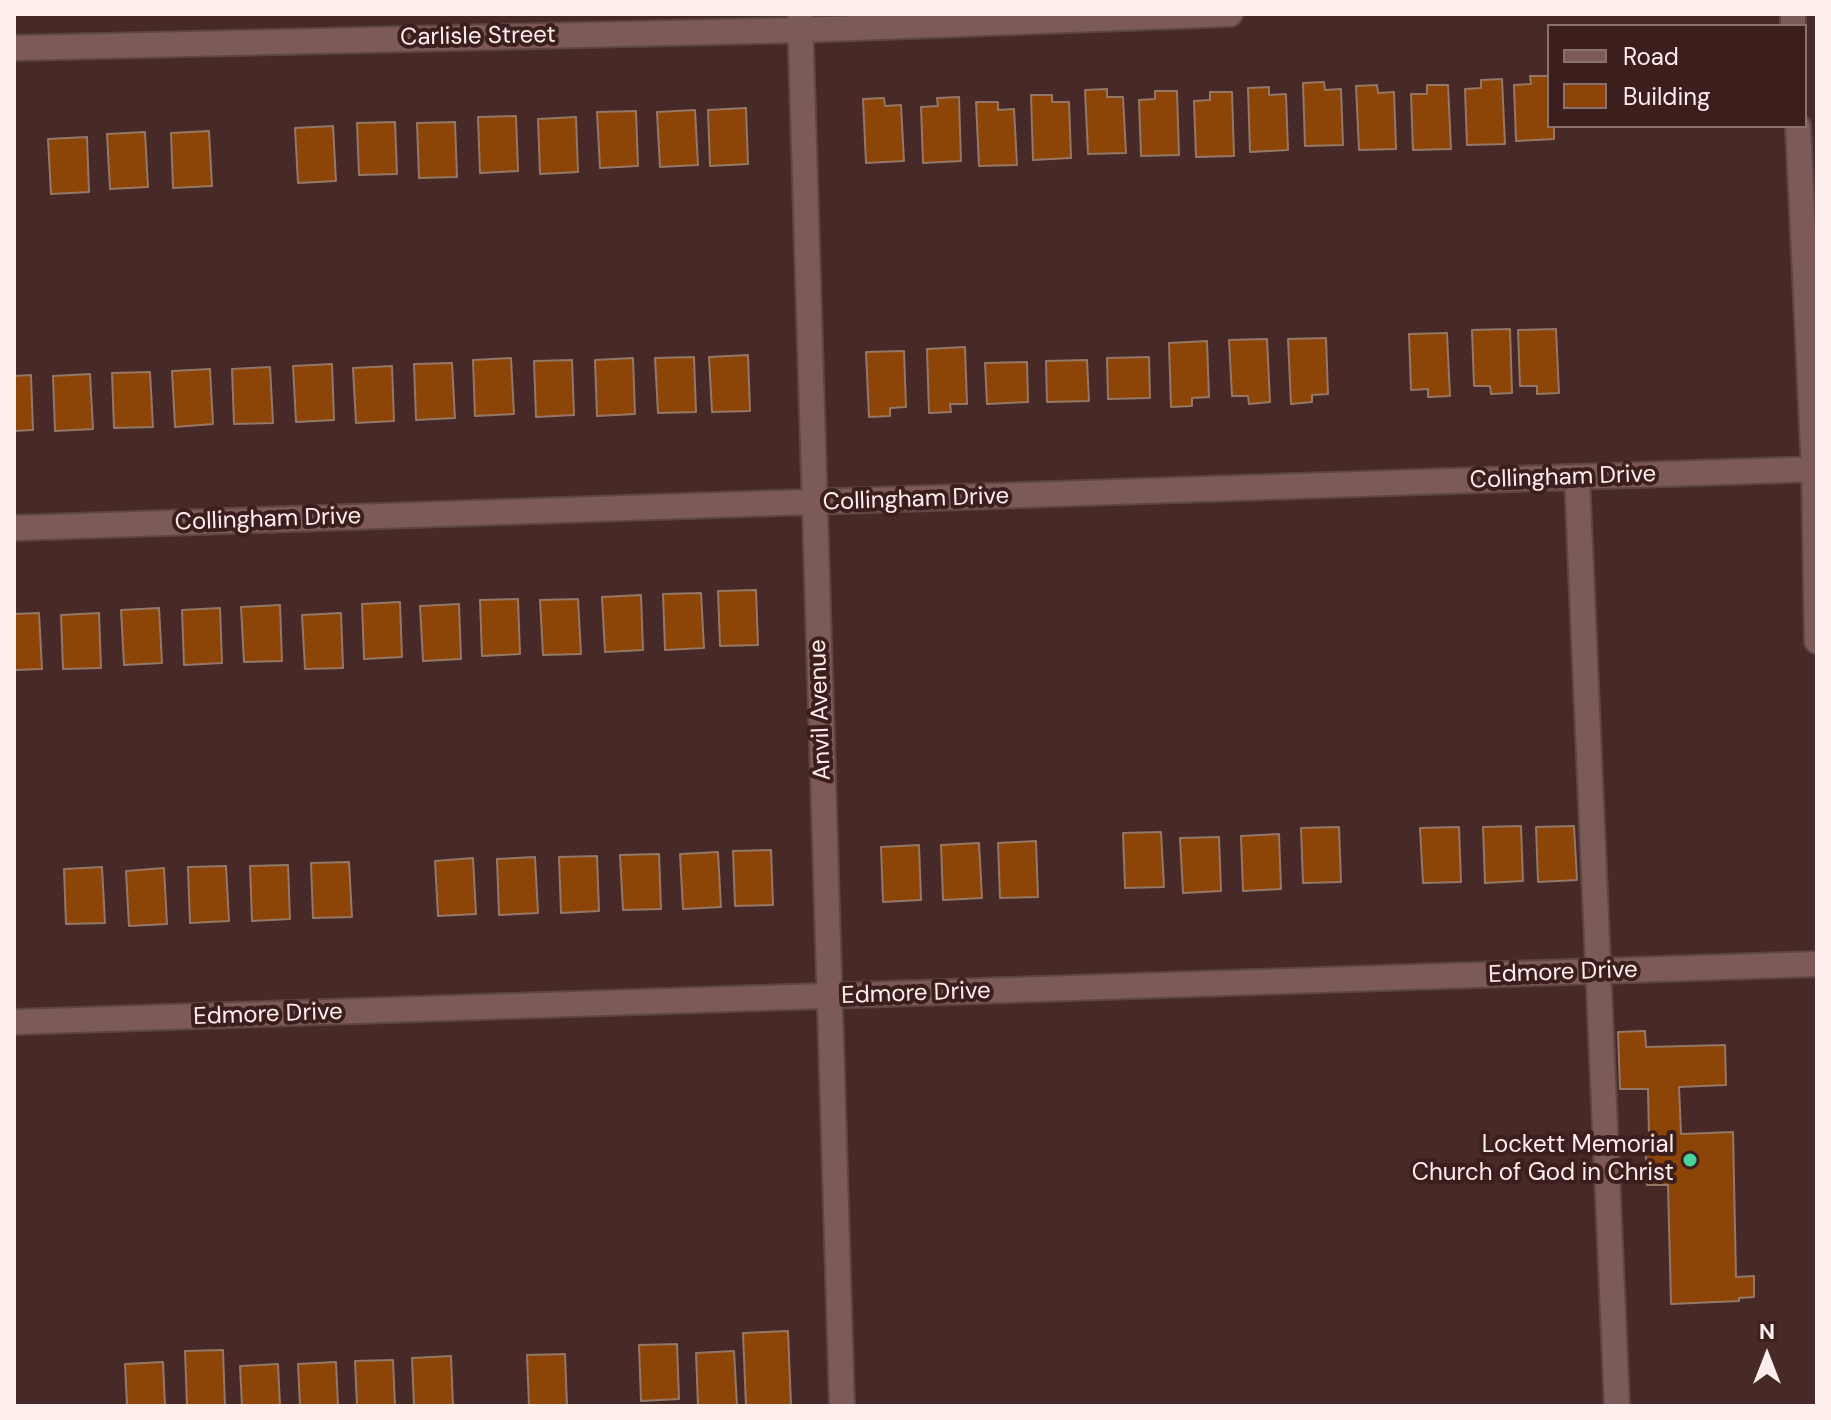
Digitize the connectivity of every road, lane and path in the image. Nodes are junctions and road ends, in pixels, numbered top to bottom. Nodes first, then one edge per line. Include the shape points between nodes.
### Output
1 (1230, 14) edge
2 (801, 22) edge
3 (14, 48) edge
4 (1798, 128) edge
5 (1816, 469) edge
6 (1577, 477) junction
7 (815, 503) junction
8 (14, 528) edge
9 (1817, 641) edge
10 (1817, 964) edge
11 (1597, 972) junction
12 (829, 997) junction
13 (14, 1022) edge
14 (842, 1406) edge
15 (1617, 1406) edge

1 - 2 street, Carlisle Street
2 - 3 street, Carlisle Street
2 - 7 street, Anvil Avenue
4 - 5 street
5 - 6 street, Collingham Drive
5 - 9 street
6 - 7 street, Collingham Drive
6 - 11 street
7 - 8 street, Collingham Drive
7 - 12 street, Anvil Avenue
10 - 11 street, Edmore Drive
11 - 12 street, Edmore Drive
11 - 15 street
12 - 13 street, Edmore Drive
12 - 14 street, Anvil Avenue

